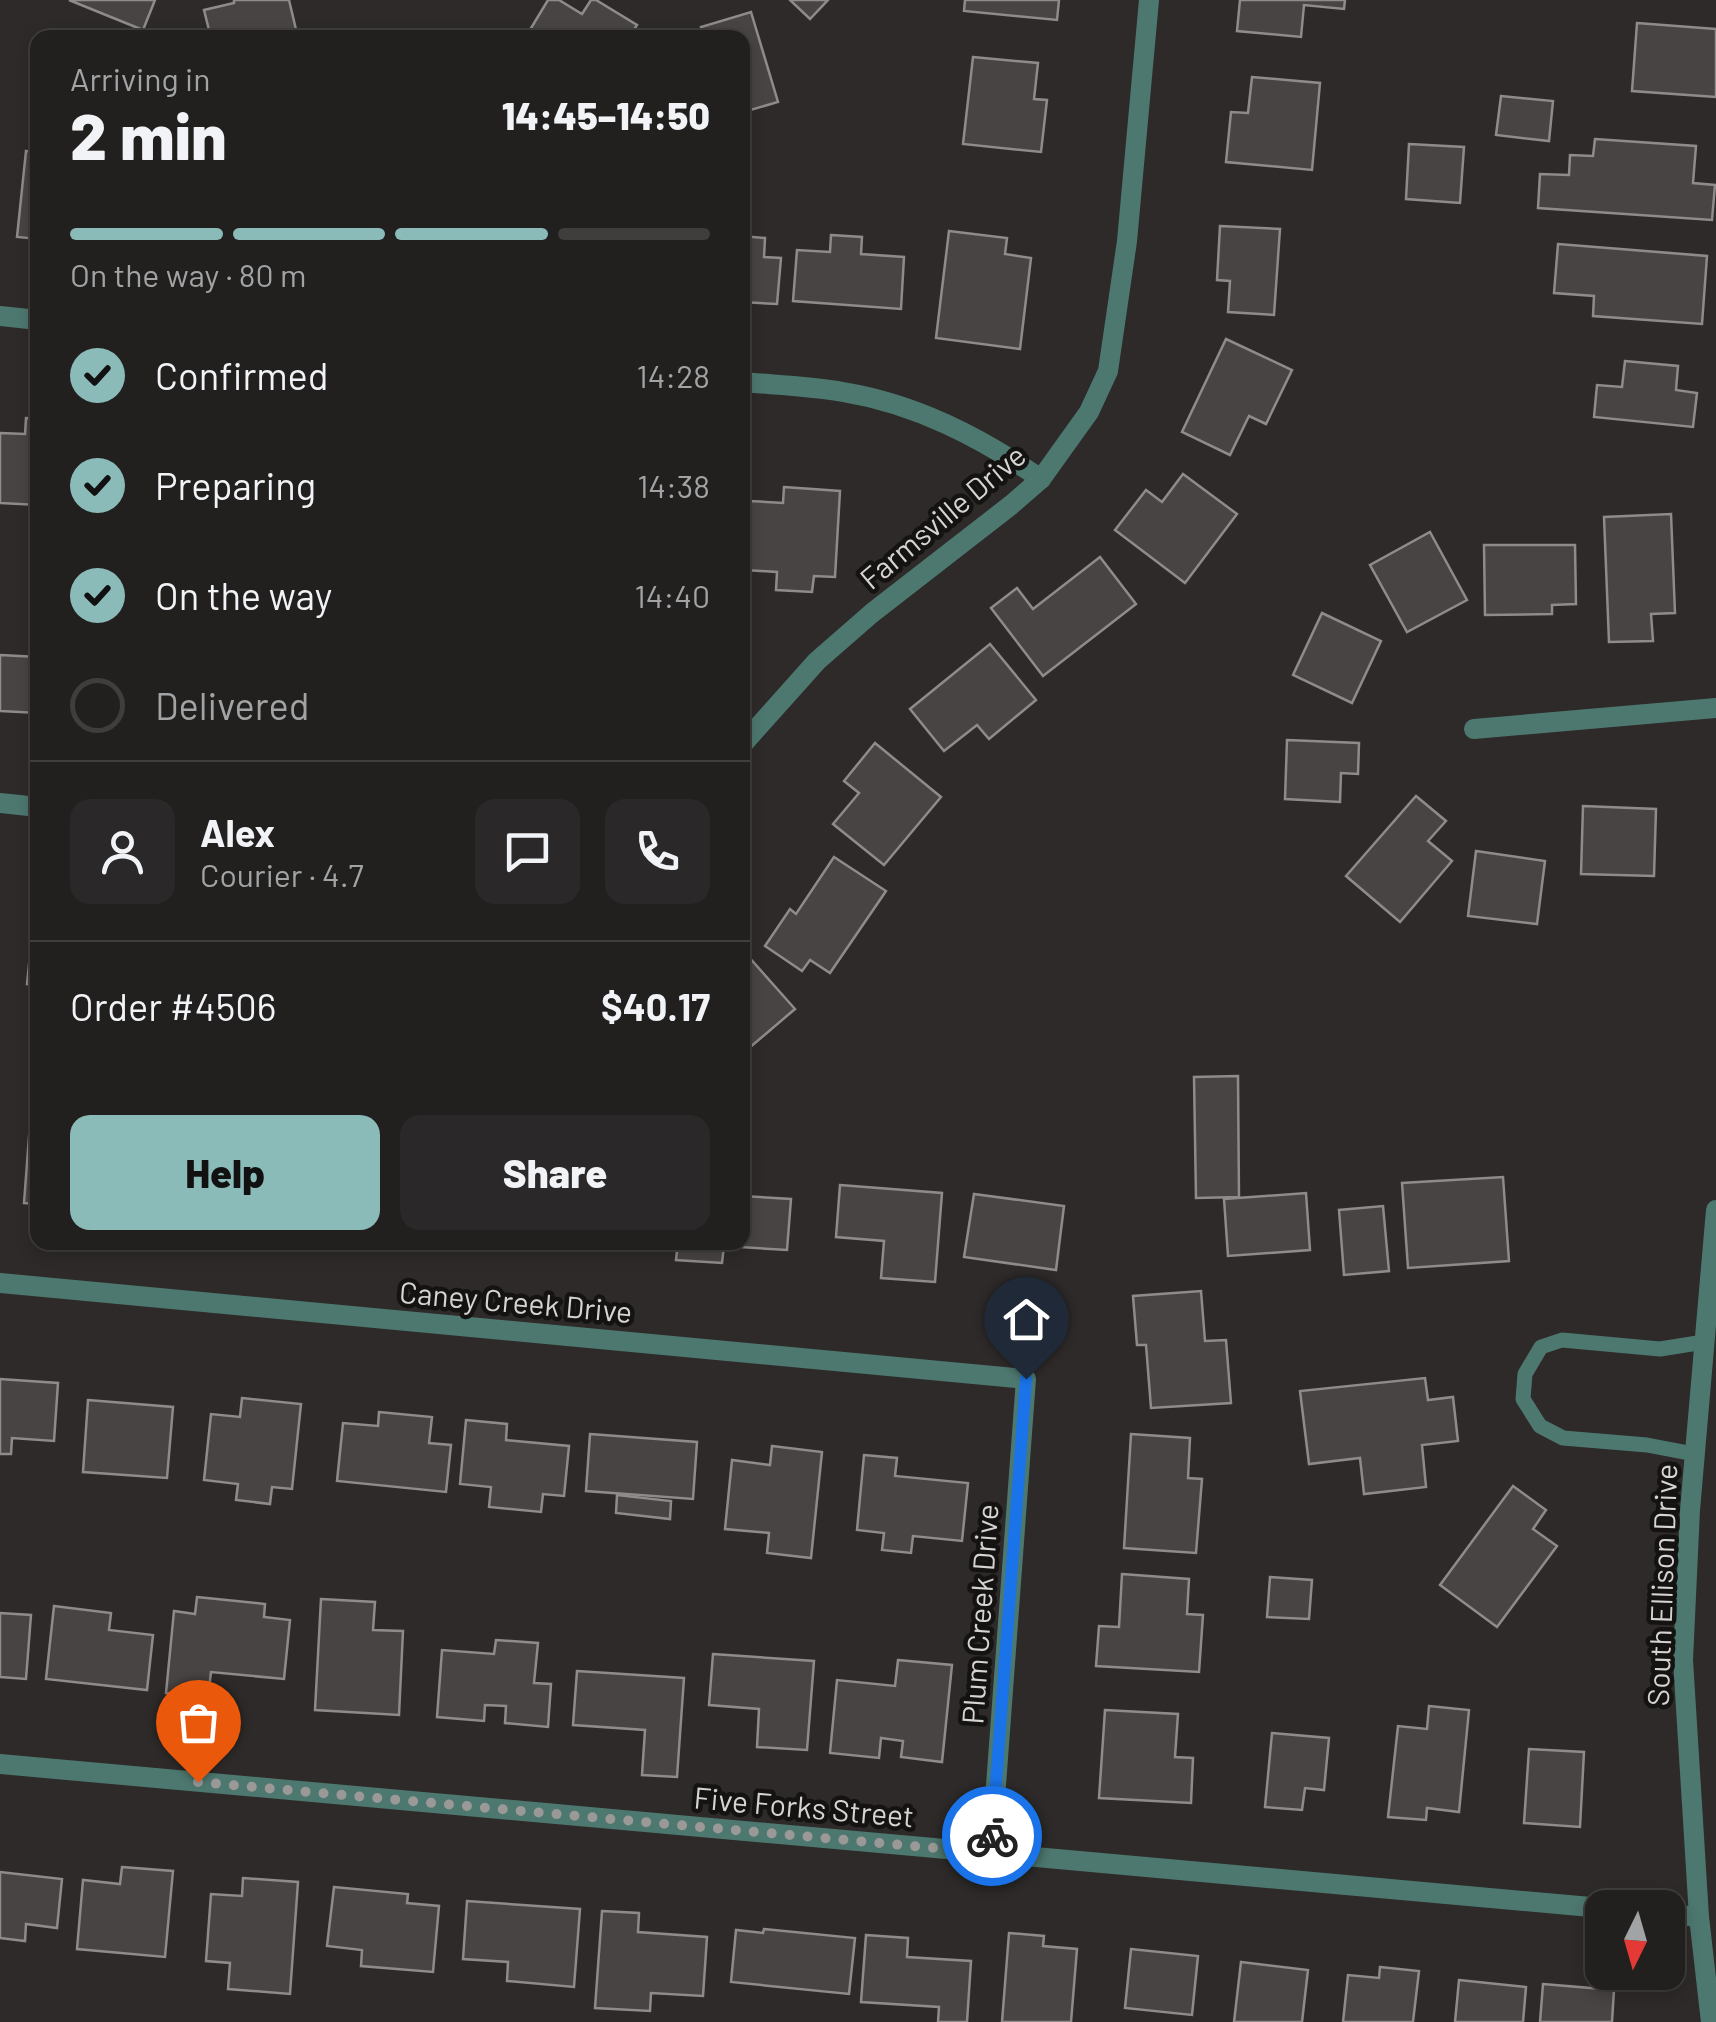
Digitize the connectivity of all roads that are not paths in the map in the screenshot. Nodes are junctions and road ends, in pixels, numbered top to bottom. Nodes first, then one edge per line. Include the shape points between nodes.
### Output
1 (1149, 0) edge
2 (0, 316) edge
3 (30, 319) edge
4 (750, 383) edge
5 (1040, 478) junction
6 (1716, 708) edge
7 (1474, 729) dead end
8 (750, 736) edge
9 (0, 804) edge
10 (30, 806) edge
11 (1716, 1210) edge
12 (0, 1283) edge
13 (1704, 1342) junction
14 (1026, 1379) joint
15 (1694, 1454) junction
16 (0, 1764) edge
17 (991, 1853) junction
18 (1585, 1906) edge
19 (1685, 1916) edge
20 (1699, 1917) junction
21 (1711, 2022) edge

1 - 5 street, Farmsville Drive via 1108,371 1089,412
2 - 3 street
4 - 5 street via 841,391 901,406 972,435
5 - 8 street, Farmsville Drive via 817,661
6 - 7 street
9 - 10 street
11 - 13 street, South Ellison Drive
12 - 14 street, Caney Creek Drive
13 - 15 street, South Ellison Drive
13 - 15 lane via 1660,1349 1562,1340 1541,1347 1525,1374 1523,1399 1540,1426 1564,1438
14 - 17 street, Plum Creek Drive
15 - 20 street, South Ellison Drive via 1683,1660
16 - 17 street, Five Forks Street
17 - 18 street, Five Forks Street
19 - 20 street
20 - 21 street, South Ellison Drive

